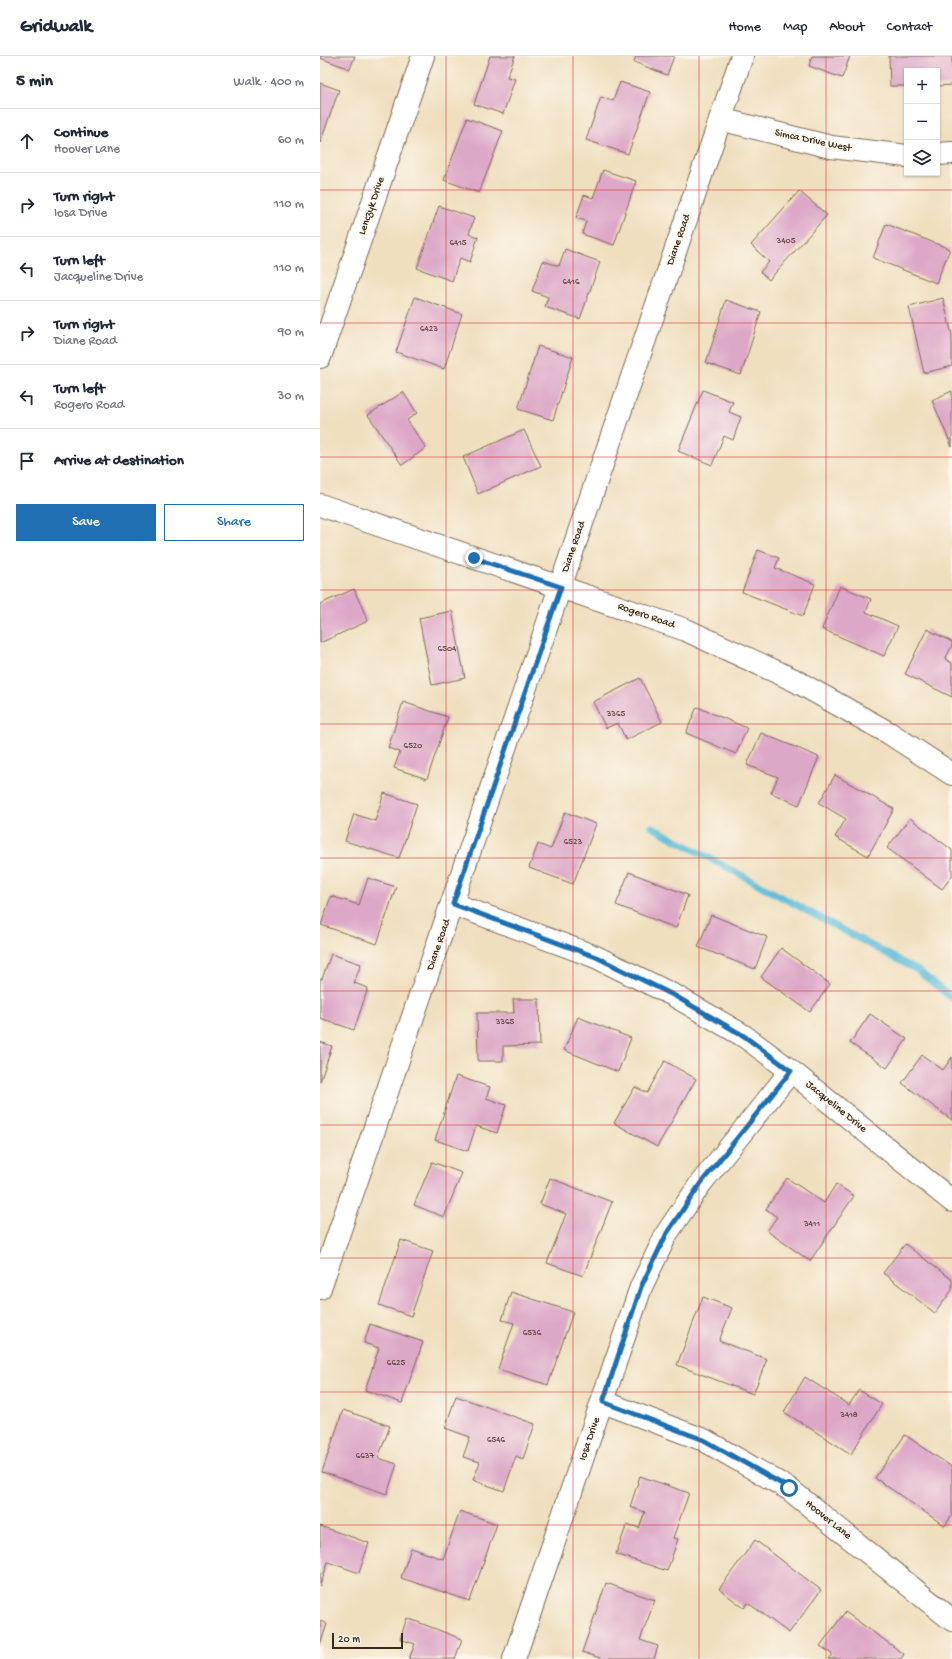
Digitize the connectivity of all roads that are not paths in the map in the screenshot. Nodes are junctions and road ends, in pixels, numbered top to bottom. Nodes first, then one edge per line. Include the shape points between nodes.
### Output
1 (423, 56) edge
2 (742, 56) edge
3 (720, 119) junction
4 (952, 153) edge
5 (940, 154) edge
6 (904, 156) edge
7 (320, 357) edge
8 (320, 505) edge
9 (561, 587) junction
10 (952, 774) edge
11 (453, 904) junction
12 (791, 1071) junction
13 (952, 1202) edge
14 (320, 1288) edge
15 (603, 1402) junction
16 (952, 1620) edge
17 (514, 1659) edge

1 - 7 street, Lenczyk Drive
2 - 3 street, Diane Road
3 - 6 street, Simca Drive West via 831,147
3 - 9 street, Diane Road
4 - 5 street
8 - 9 street, Rogero Road
9 - 10 street, Rogero Road via 686,630 794,680 889,733
9 - 11 street, Diane Road
11 - 12 street, Jacqueline Drive via 596,957 675,996 744,1036
11 - 14 street, Diane Road
12 - 13 street, Jacqueline Drive
12 - 15 street, Iosa Drive via 701,1183 667,1233 641,1287
15 - 16 street, Hoover Lane via 704,1440 789,1488
15 - 17 street, Iosa Drive

